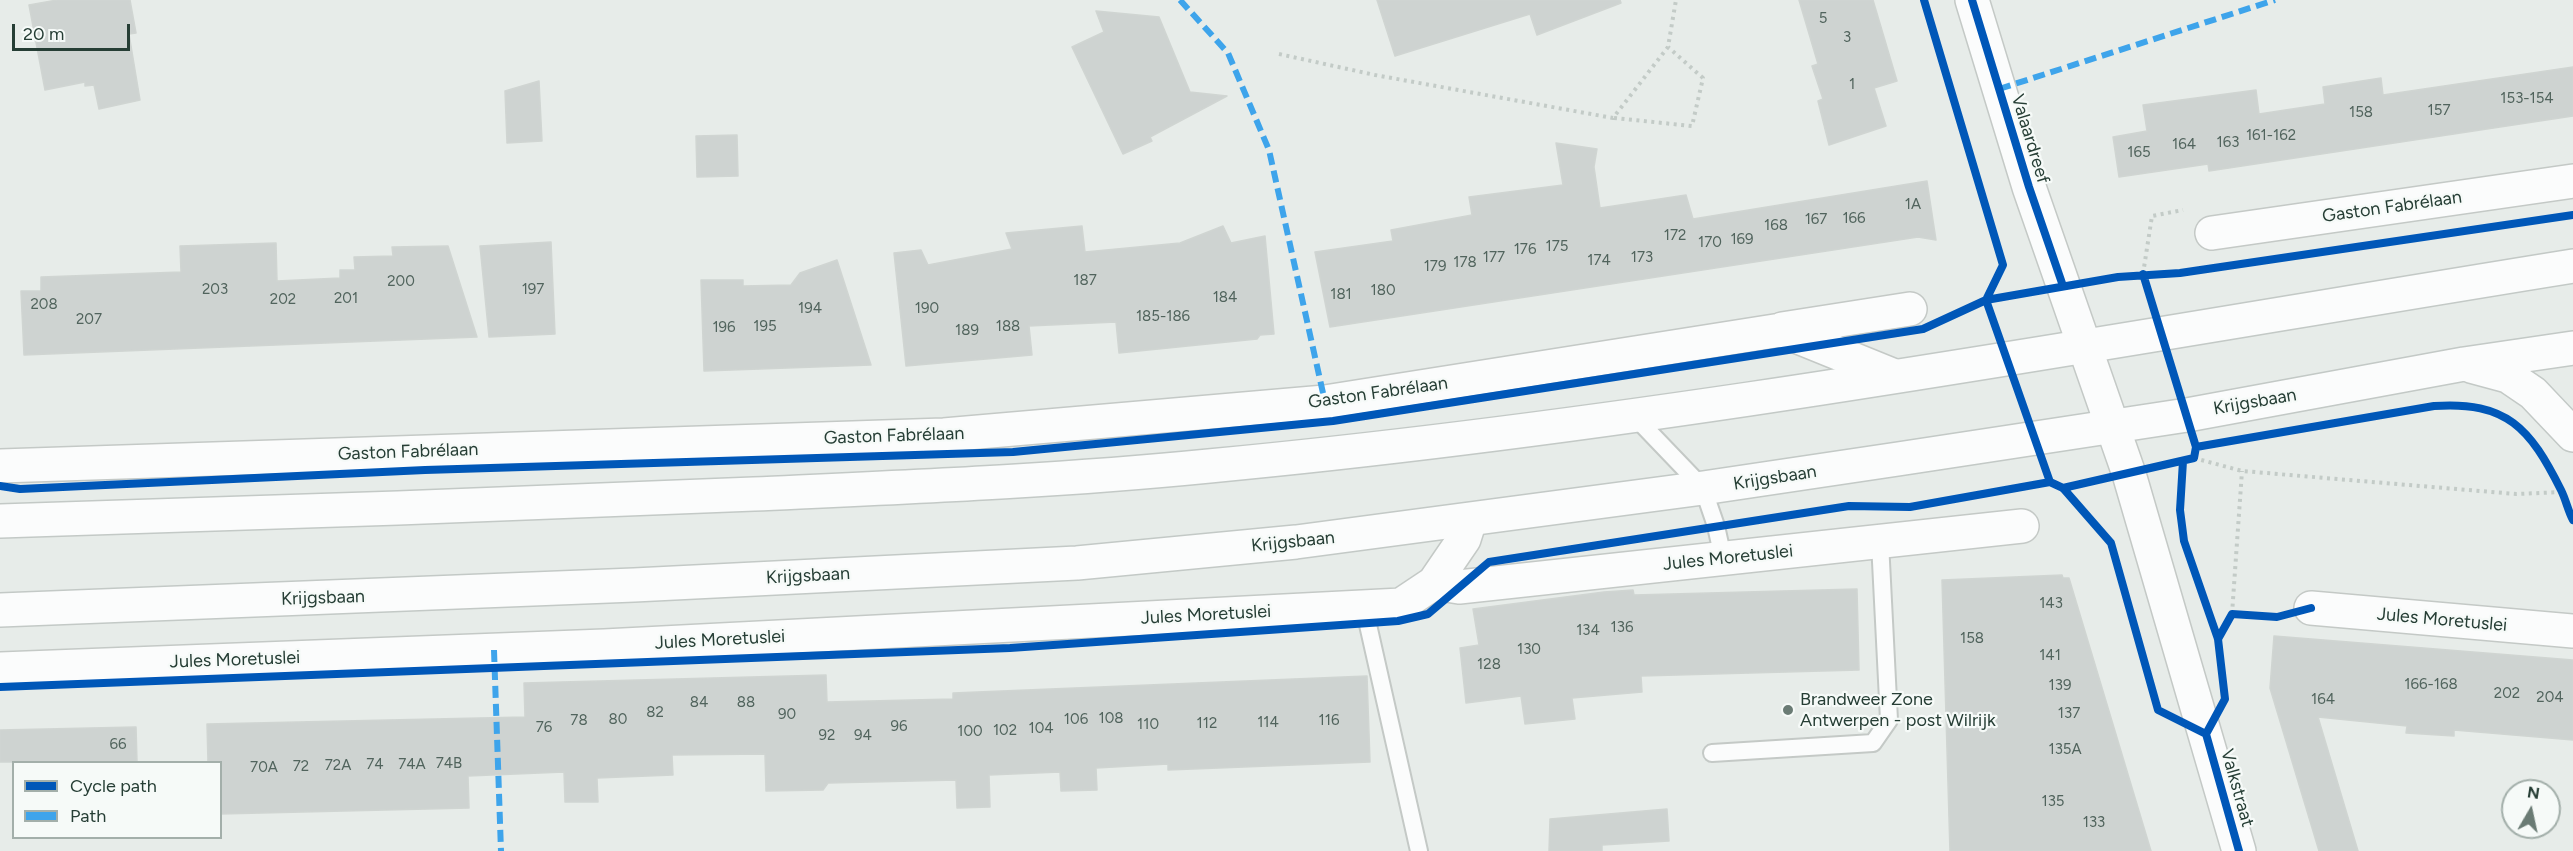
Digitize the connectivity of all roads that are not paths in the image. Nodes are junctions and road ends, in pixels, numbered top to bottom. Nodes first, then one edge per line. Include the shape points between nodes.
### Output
1 (1972, 0) edge
2 (2573, 181) edge
3 (2212, 233) dead end
4 (2573, 267) edge
5 (1910, 309) dead end
6 (1781, 330) junction
7 (2084, 345) junction
8 (2573, 348) edge
9 (2464, 364) junction
10 (1892, 375) junction
11 (1635, 417) junction
12 (2112, 426) junction
13 (2573, 435) edge
14 (0, 466) edge
15 (1703, 488) junction
16 (1470, 520) junction
17 (0, 521) edge
18 (2022, 526) dead end
19 (1880, 542) junction
20 (1723, 558) junction
21 (1434, 583) junction
22 (1364, 607) junction
23 (2311, 608) dead end
24 (0, 610) edge
25 (2573, 631) edge
26 (0, 669) edge
27 (1712, 753) dead end
28 (1419, 851) edge
29 (2239, 851) edge

1 - 7 street, Valaardreef via 2029,187
2 - 3 street, Gaston Fabrélaan
4 - 7 street
5 - 6 street, Gaston Fabrélaan
6 - 10 street
6 - 14 street, Gaston Fabrélaan via 1325,402 944,435
7 - 10 street
7 - 12 street, Valaardreef
8 - 9 street, Krijgsbaan
9 - 12 street, Krijgsbaan
9 - 13 street via 2508,376 2534,393
10 - 11 street
11 - 15 lane
11 - 17 street via 1456,441 999,483
12 - 15 street, Krijgsbaan
12 - 29 street, Valkstraat
15 - 16 street, Krijgsbaan
15 - 20 lane
16 - 21 street, Jules Moretuslei via 1464,539
16 - 24 street, Krijgsbaan via 1296,542 1077,562 622,586
18 - 19 street, Jules Moretuslei
19 - 20 street, Jules Moretuslei
19 - 27 lane via 1889,720 1873,743
20 - 21 street, Jules Moretuslei via 1459,587
21 - 22 street, Jules Moretuslei via 1401,605
22 - 26 street, Jules Moretuslei via 604,646
22 - 28 lane
23 - 25 street, Jules Moretuslei

